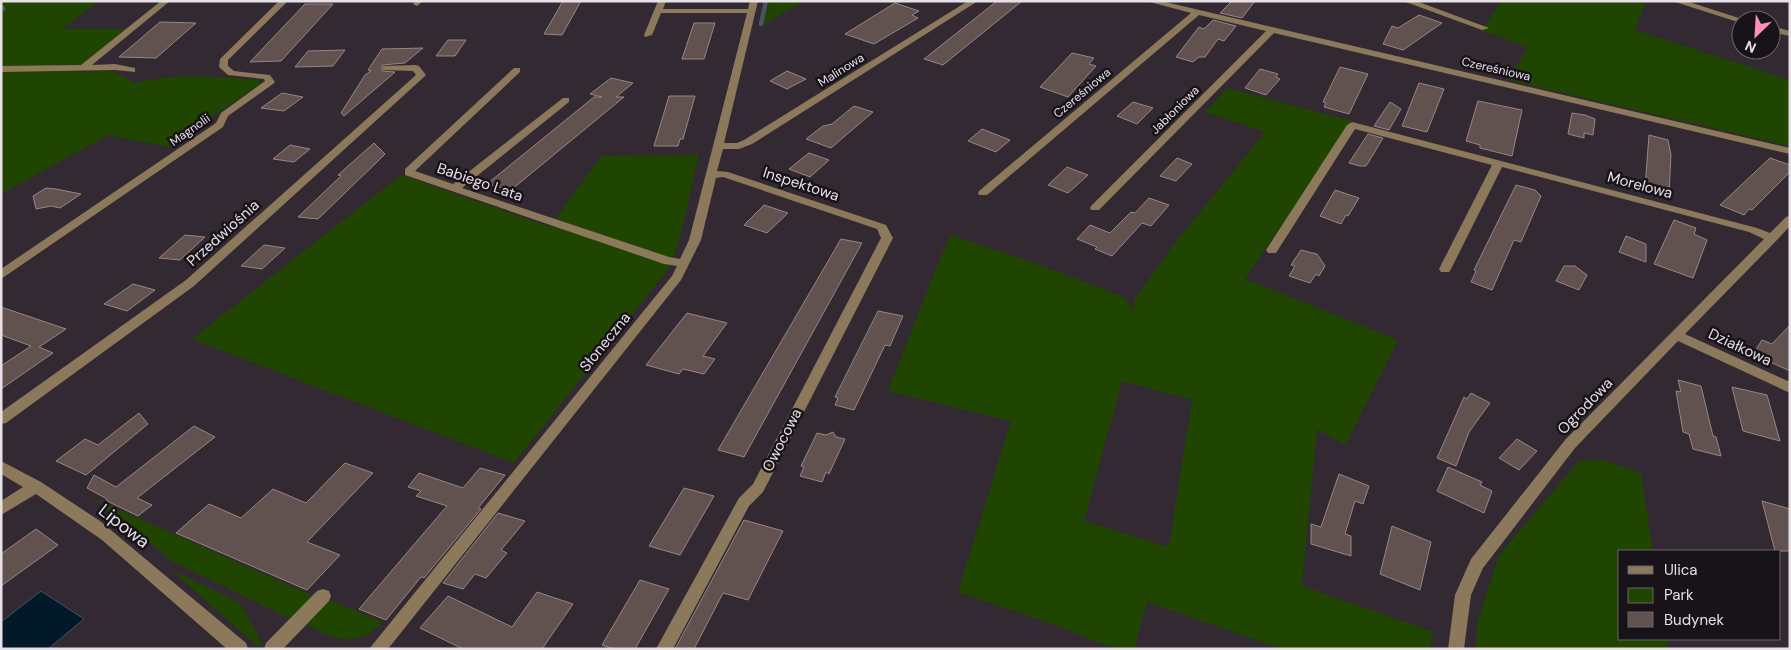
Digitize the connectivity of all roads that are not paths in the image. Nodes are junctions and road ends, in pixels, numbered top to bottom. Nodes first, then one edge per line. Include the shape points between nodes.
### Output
1 (166, 1) edge
2 (284, 1) edge
3 (662, 1) edge
4 (974, 1) edge
5 (1150, 1) edge
6 (1406, 1) edge
7 (1676, 1) edge
8 (752, 6) edge
9 (658, 11) junction
10 (1197, 12) junction
11 (1731, 17) edge
12 (1485, 28) dead end
13 (1272, 30) junction
14 (648, 35) dead end
15 (83, 68) junction
16 (386, 68) dead end
17 (1, 69) edge
18 (132, 70) dead end
19 (517, 70) dead end
20 (566, 100) dead end
21 (717, 146) junction
22 (1790, 151) edge
23 (1498, 163) junction
24 (710, 175) junction
25 (454, 189) junction
26 (983, 193) dead end
27 (1095, 208) dead end
28 (1790, 219) edge
29 (882, 227) joint
30 (1781, 235) edge
31 (1272, 250) dead end
32 (685, 263) junction
33 (1445, 269) dead end
34 (1, 275) edge
35 (1677, 335) junction
36 (1790, 388) edge
37 (1, 419) edge
38 (1, 467) edge
39 (36, 486) junction
40 (1, 509) edge
41 (323, 596) dead end
42 (213, 628) junction
43 (227, 649) edge
44 (240, 649) edge
45 (272, 649) edge
46 (377, 649) edge
47 (664, 649) edge
48 (1456, 649) edge

1 - 15 street
2 - 34 street, Magnolii via 224,59 224,67 231,72 267,77 270,82 224,115 220,124
3 - 9 street
4 - 21 street, Malinowa via 748,142 739,146
5 - 10 street, Czereśniowa
6 - 12 street
7 - 11 street
8 - 9 street
8 - 21 street, Słoneczna
9 - 14 street
10 - 13 street, Czereśniowa
10 - 26 street, Czereśniowa
13 - 22 street, Czereśniowa
13 - 27 street, Jabłoniowa
15 - 17 street
15 - 18 street
16 - 37 street, Przedwiośnia via 416,68 421,75 190,283
19 - 25 street, Babiego Lata via 408,173
20 - 25 street
21 - 24 street, Słoneczna
23 - 30 street, Morelowa
23 - 31 street, Morelowa via 1352,125
23 - 33 street
24 - 29 street, Inspektowa via 724,174
24 - 32 street, Słoneczna via 695,240
25 - 32 street, Babiego Lata
28 - 30 street, Ogrodowa
29 - 47 street, Owocowa via 887,238 758,488 744,502
30 - 35 street, Ogrodowa
32 - 46 street, Słoneczna via 629,339
35 - 36 street, Działkowa
35 - 48 street, Ogrodowa via 1570,444 1477,564 1463,595
38 - 39 street, Lipowa
39 - 40 street
39 - 42 street, Lipowa via 106,534
41 - 45 street
42 - 43 street, Lipowa
42 - 44 street, Lipowa

